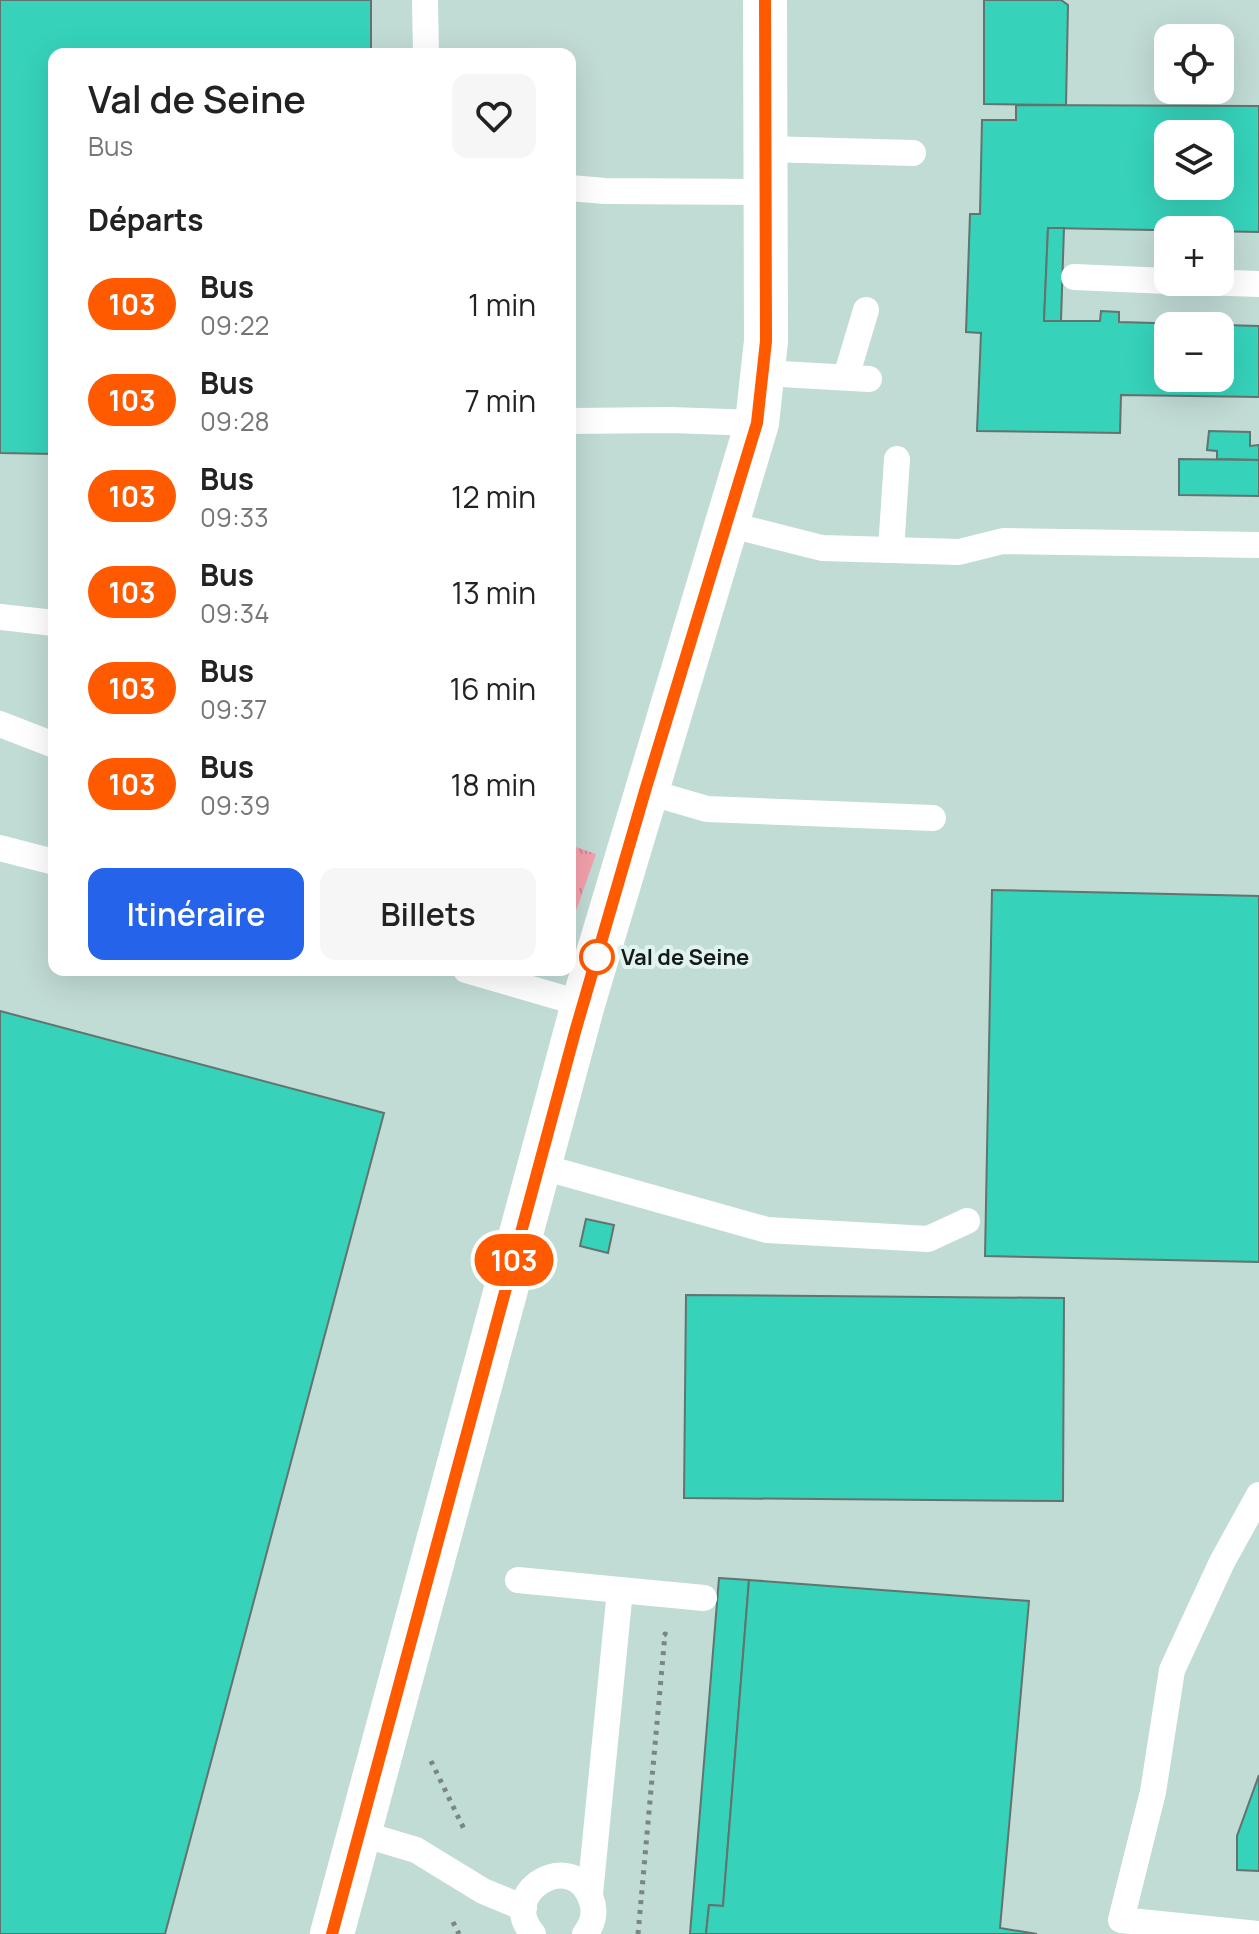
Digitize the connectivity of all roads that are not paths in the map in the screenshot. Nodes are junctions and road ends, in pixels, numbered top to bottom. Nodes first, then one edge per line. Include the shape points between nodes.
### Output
1 (425, 0) edge
2 (765, 0) edge
3 (426, 48) edge
4 (766, 149) junction
5 (896, 154) dead end
6 (576, 189) edge
7 (766, 192) junction
8 (1074, 277) dead end
9 (1154, 280) edge
10 (1234, 283) edge
11 (1259, 284) edge
12 (866, 310) dead end
13 (763, 373) junction
14 (576, 421) edge
15 (757, 423) junction
16 (897, 459) dead end
17 (727, 524) junction
18 (1259, 545) edge
19 (891, 550) junction
20 (0, 617) edge
21 (48, 622) edge
22 (0, 724) edge
23 (48, 743) edge
24 (645, 791) junction
25 (933, 818) dead end
26 (0, 848) edge
27 (48, 860) edge
28 (487, 976) edge
29 (583, 1004) junction
30 (539, 1166) junction
31 (967, 1221) dead end
32 (1259, 1495) edge
33 (518, 1580) dead end
34 (620, 1590) junction
35 (704, 1598) dead end
36 (359, 1833) junction
37 (590, 1894) junction
38 (524, 1908) junction
39 (1119, 1927) edge
40 (332, 1934) edge
41 (533, 1934) edge
42 (585, 1934) edge
43 (1259, 1934) edge

1 - 3 lane
2 - 4 street
4 - 5 lane
4 - 7 street
6 - 7 lane
7 - 13 street
8 - 9 lane
10 - 11 lane
12 - 13 lane via 858,378
13 - 15 street
14 - 15 lane
15 - 17 street
16 - 19 lane
17 - 19 lane via 822,548
17 - 24 street
18 - 19 lane via 1003,541 959,552
20 - 21 lane
22 - 23 lane
24 - 25 lane via 707,809
24 - 29 street
26 - 27 lane
28 - 29 lane
29 - 30 street
30 - 31 lane via 767,1230 928,1239
30 - 36 street
32 - 39 lane via 1172,1670 1153,1792
33 - 34 lane
34 - 35 lane
34 - 37 lane
36 - 38 lane via 416,1850 483,1891
36 - 40 street
37 - 38 lane via 572,1878 550,1876 532,1888
37 - 42 lane via 593,1917
38 - 41 lane
39 - 43 lane

